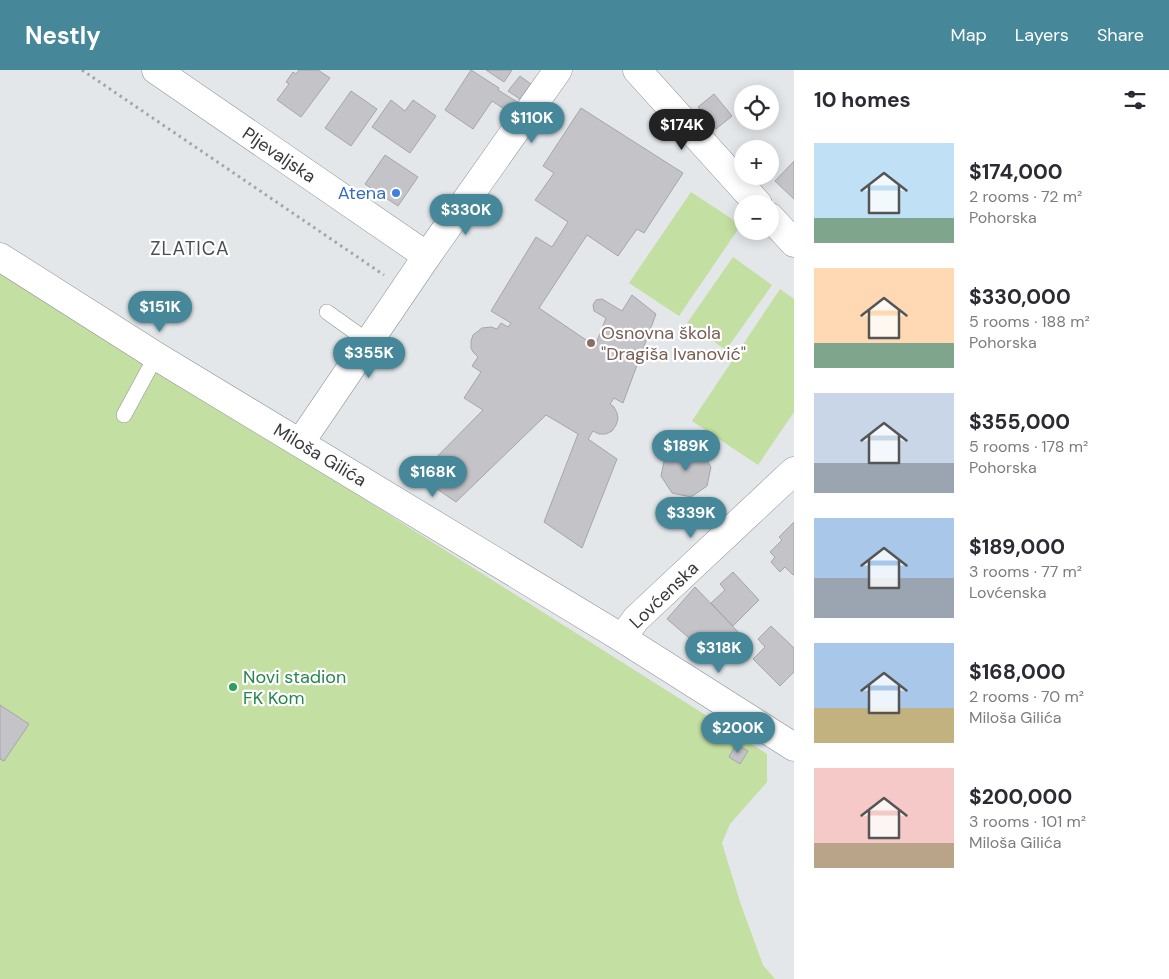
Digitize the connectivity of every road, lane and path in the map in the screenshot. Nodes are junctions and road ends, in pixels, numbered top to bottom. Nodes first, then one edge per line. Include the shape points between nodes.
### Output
1 (82, 70) edge
2 (156, 70) edge
3 (558, 70) edge
4 (637, 70) edge
5 (750, 195) edge
6 (779, 227) edge
7 (794, 243) edge
8 (0, 256) edge
9 (427, 256) junction
10 (387, 276) dead end
11 (327, 312) dead end
12 (369, 342) junction
13 (156, 356) junction
14 (124, 415) dead end
15 (300, 443) junction
16 (794, 471) edge
17 (622, 638) junction
18 (794, 746) edge

1 - 10 path
2 - 9 street, Pljevaljska
3 - 9 street
4 - 5 street
6 - 7 street
8 - 13 street, Miloša Gilića
9 - 12 street
11 - 12 lane
12 - 15 street
13 - 14 lane
13 - 15 street, Miloša Gilića
15 - 17 street, Miloša Gilića
16 - 17 street, Lovćenska via 636,619
17 - 18 street, Miloša Gilića

